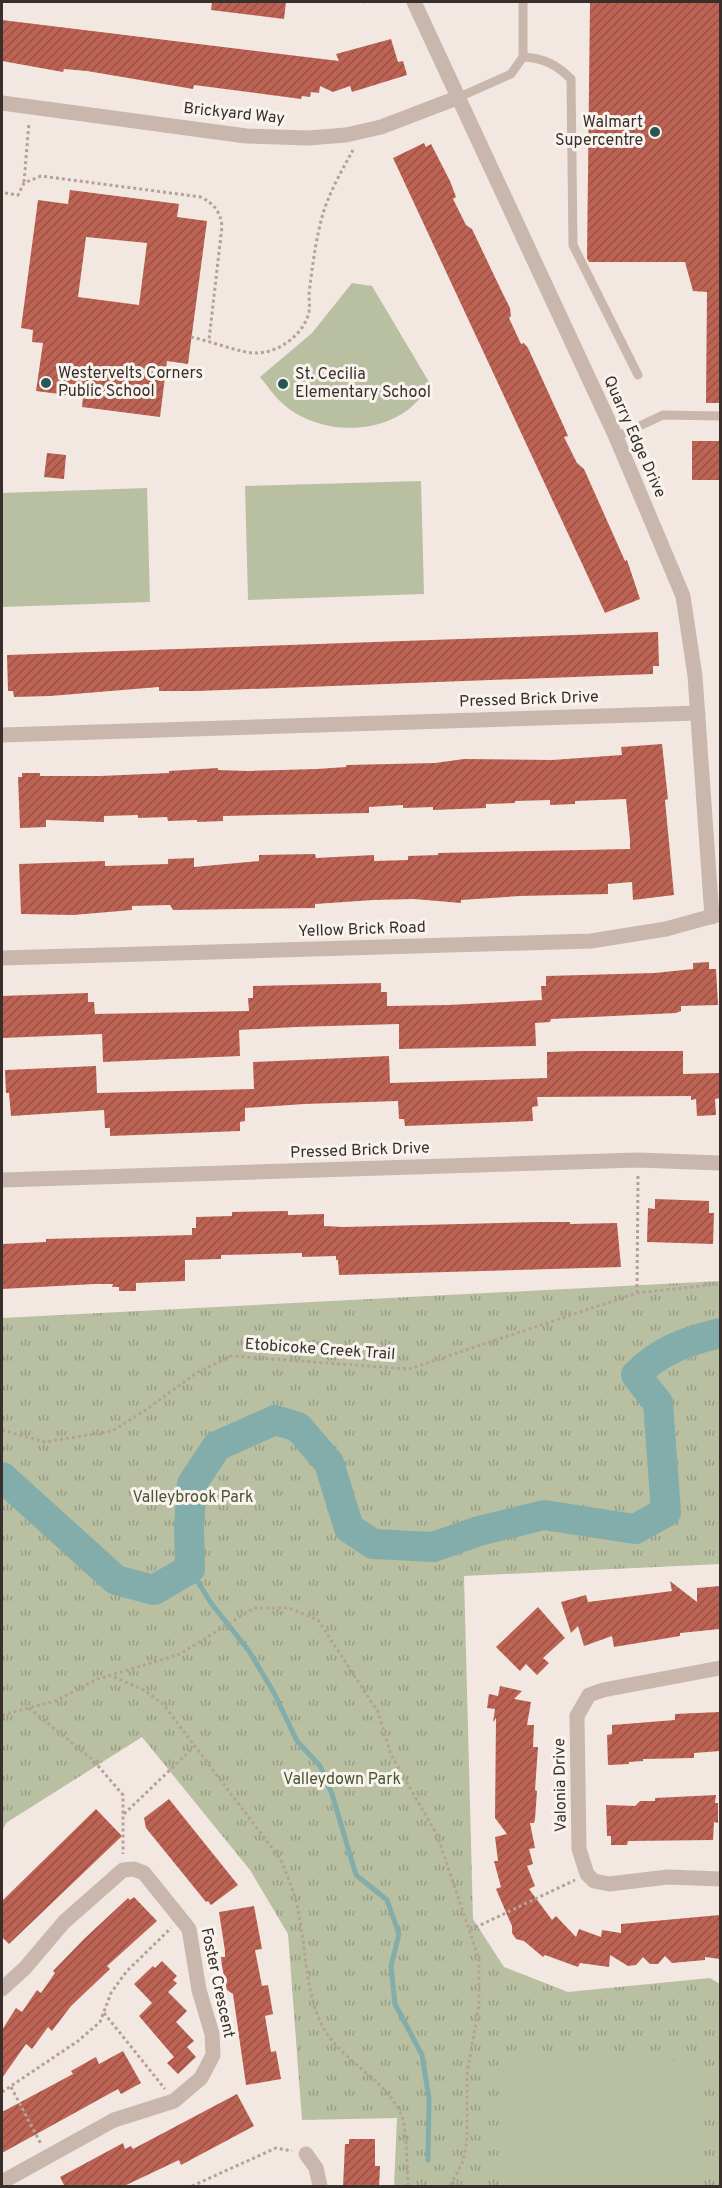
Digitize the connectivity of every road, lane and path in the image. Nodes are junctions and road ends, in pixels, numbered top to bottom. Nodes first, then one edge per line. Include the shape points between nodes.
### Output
1 (414, 2) edge
2 (523, 2) edge
3 (523, 57) junction
4 (458, 98) junction
5 (2, 103) edge
6 (30, 121) dead end
7 (354, 148) dead end
8 (24, 183) junction
9 (5, 193) dead end
10 (191, 338) dead end
11 (209, 340) junction
12 (638, 375) dead end
13 (720, 416) edge
14 (616, 437) junction
15 (698, 712) junction
16 (2, 735) edge
17 (716, 916) edge
18 (2, 958) edge
19 (638, 1160) junction
20 (720, 1163) edge
21 (2, 1180) edge
22 (720, 1284) edge
23 (637, 1293) junction
24 (2, 1430) edge
25 (720, 1668) edge
26 (112, 1676) junction
27 (29, 1708) junction
28 (2, 1715) edge
29 (196, 1745) junction
30 (124, 1814) junction
31 (123, 1870) junction
32 (587, 1874) junction
33 (720, 1879) edge
34 (181, 1919) junction
35 (469, 1930) junction
36 (2, 1989) edge
37 (104, 2013) junction
38 (11, 2087) junction
39 (2, 2092) edge
40 (174, 2101) junction
41 (306, 2154) joint
42 (48, 2158) junction
43 (2, 2182) edge
44 (192, 2187) edge
45 (320, 2187) edge
46 (408, 2187) edge
47 (450, 2187) edge

1 - 4 street, Quarry Edge Drive
2 - 3 lane
3 - 4 lane via 511,74
3 - 12 lane via 558,66 571,79 573,245
4 - 5 street, Brickyard Way via 381,127 308,138 246,136
4 - 14 street, Quarry Edge Drive
6 - 8 path
7 - 11 path via 321,218 309,313 302,328 290,341 258,353
8 - 9 path via 18,195
8 - 11 path via 41,176 210,201 221,216 222,226
10 - 11 path
13 - 14 lane via 663,415
14 - 15 street, Quarry Edge Drive via 683,596
15 - 16 street, Pressed Brick Drive
15 - 17 street, Quarry Edge Drive
17 - 18 street, Yellow Brick Road via 591,941
19 - 20 street, Pressed Brick Drive
19 - 21 street, Pressed Brick Drive
19 - 23 path
22 - 23 path, Etobicoke Creek Trail
23 - 24 path, Etobicoke Creek Trail via 410,1369 231,1356 198,1372 112,1431 45,1442
25 - 32 street, Valonia Drive via 588,1695 577,1716 579,1849
26 - 27 path
26 - 29 path via 144,1690 163,1704
26 - 35 path via 180,1654 254,1608 289,1608 318,1620 378,1712 391,1755 437,1835
27 - 28 path
27 - 30 path via 93,1760 123,1795
29 - 30 path
29 - 46 path via 281,1860 293,1888 311,1998 319,2020 330,2041 393,2100 403,2117
30 - 31 path
31 - 34 street, Foster Crescent via 144,1873
31 - 36 street via 64,1922
32 - 33 street via 594,1881 609,1884 668,1877
32 - 35 path
34 - 37 path via 126,1972 111,1993
34 - 40 street, Foster Crescent via 189,1929 213,2055 201,2078
35 - 47 path via 479,1959 479,2005 466,2074 467,2141 463,2161
37 - 38 path via 100,2022 78,2041
37 - 40 path
38 - 39 path
38 - 42 path
40 - 42 street, Foster Crescent via 114,2120
41 - 44 path via 276,2148
41 - 45 street via 316,2168
42 - 43 street, Foster Crescent

